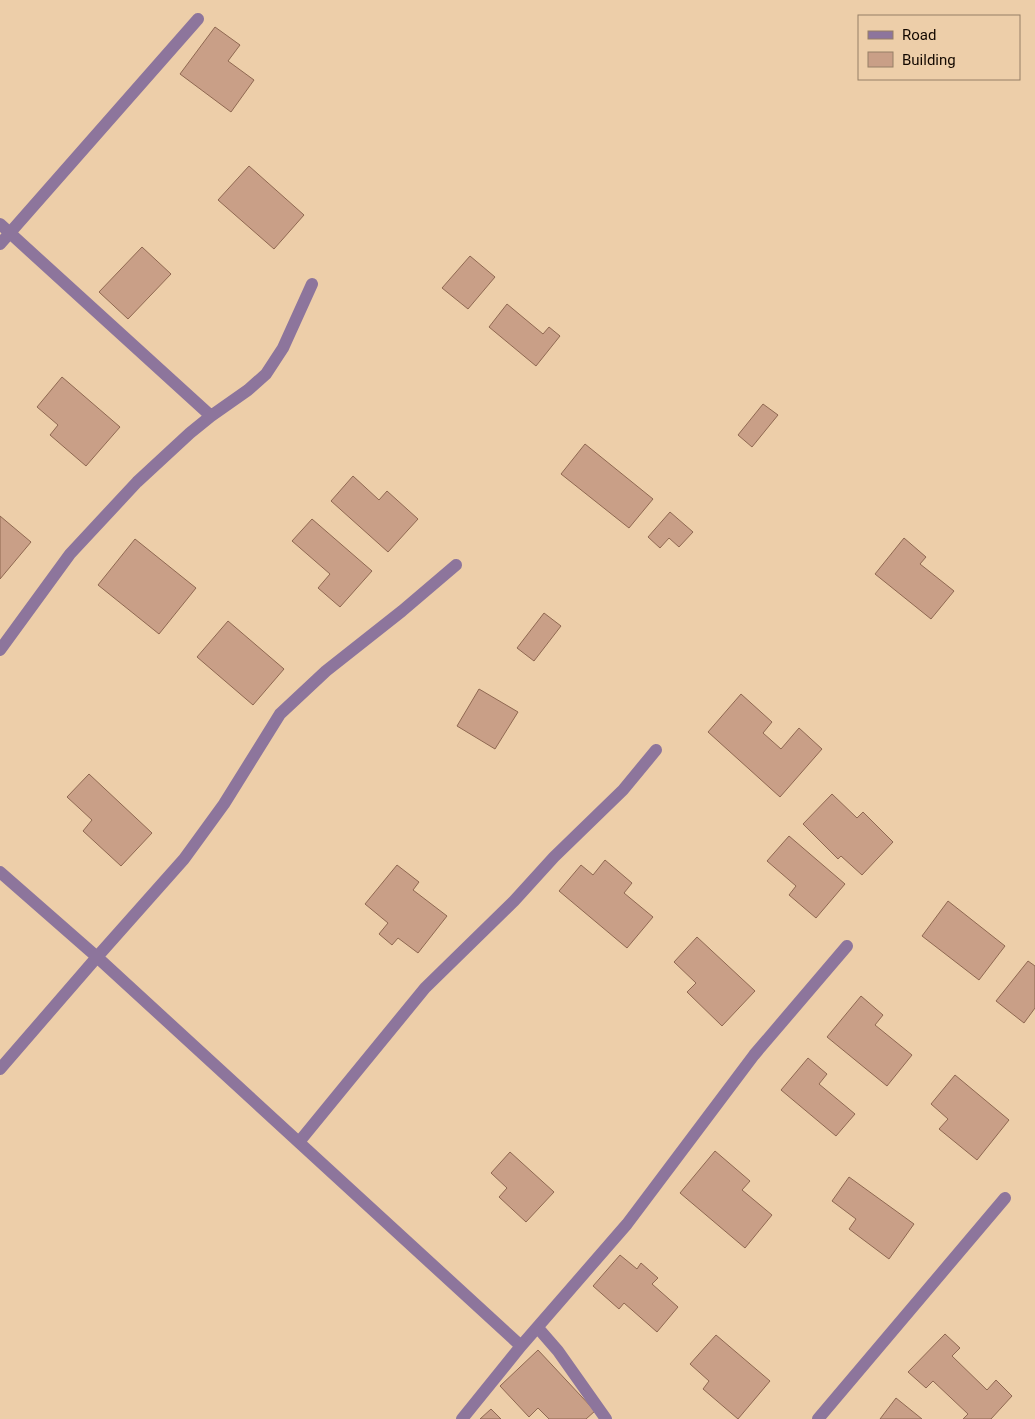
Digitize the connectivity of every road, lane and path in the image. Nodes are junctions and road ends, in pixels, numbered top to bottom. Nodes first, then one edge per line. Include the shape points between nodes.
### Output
1 (198, 19) dead end
2 (5, 229) edge
3 (0, 244) edge
4 (312, 284) dead end
5 (211, 416) junction
6 (456, 564) dead end
7 (0, 650) edge
8 (656, 750) dead end
9 (0, 872) edge
10 (846, 946) dead end
11 (97, 956) junction
12 (0, 1069) edge
13 (299, 1142) junction
14 (1005, 1198) dead end
15 (538, 1328) junction
16 (521, 1346) junction
17 (462, 1419) edge
18 (606, 1419) edge
19 (818, 1419) edge

1 - 2 street
2 - 3 street
2 - 5 street
4 - 5 street via 283,348 266,374
5 - 7 street via 137,482 70,554
6 - 11 street via 326,670 280,714 224,804 184,859
8 - 13 street via 623,790 425,988
9 - 11 street
10 - 15 street via 754,1055 628,1224
11 - 12 street
11 - 13 street
13 - 16 street
14 - 19 street
15 - 16 street
15 - 18 street
16 - 17 street

